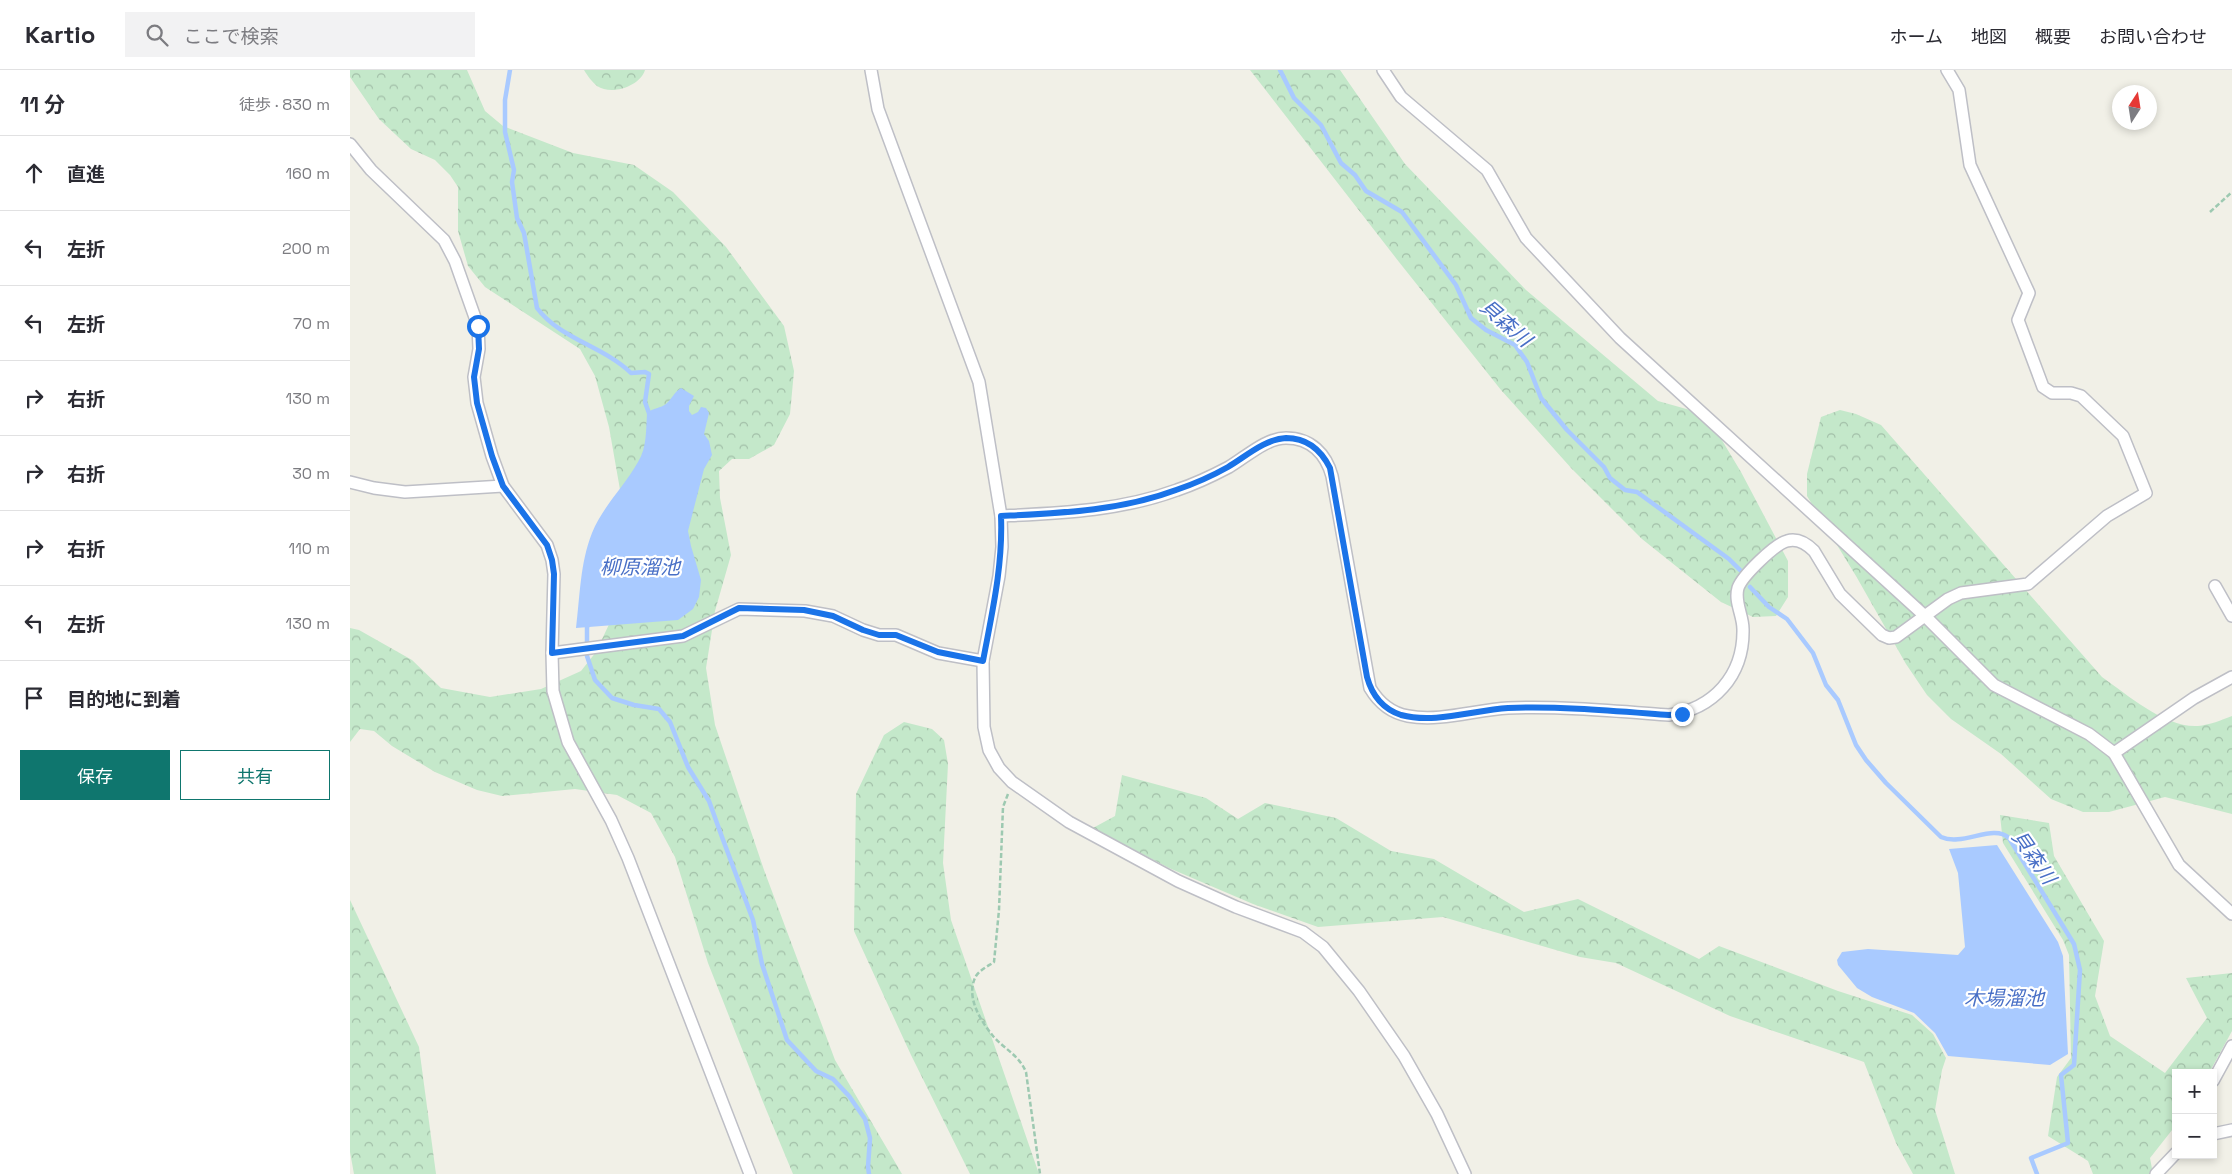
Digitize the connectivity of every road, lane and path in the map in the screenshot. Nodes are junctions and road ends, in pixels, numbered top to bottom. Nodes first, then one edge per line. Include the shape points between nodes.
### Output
1 (871, 70) edge
2 (1383, 70) edge
3 (1947, 70) edge
4 (350, 144) edge
5 (2232, 192) edge
6 (2210, 212) dead end
7 (350, 482) edge
8 (503, 486) junction
9 (1001, 516) junction
10 (2215, 586) dead end
11 (2232, 616) edge
12 (1926, 617) junction
13 (552, 653) junction
14 (983, 661) junction
15 (2232, 677) edge
16 (2114, 752) junction
17 (1012, 782) junction
18 (2232, 914) edge
19 (2232, 1046) edge
20 (2217, 1074) edge
21 (2232, 1130) edge
22 (2217, 1133) edge
23 (2166, 1168) edge
24 (750, 1174) edge
25 (1040, 1174) edge
26 (1465, 1174) edge
27 (2156, 1174) edge

1 - 9 street via 878,110 979,382
2 - 12 street via 1401,97 1487,170 1526,238 1620,338
3 - 12 street via 1959,90 1970,165 2029,294 2018,320 2043,387 2052,393 2081,396 2123,436 2146,493 2107,516 2028,584 1961,592
4 - 8 street via 371,170 444,240 455,261 478,326 479,349 474,377 477,403
5 - 6 path
7 - 8 street via 405,492
8 - 13 street via 547,545 552,560
9 - 12 street via 1077,512 1142,501 1203,480 1277,439 1309,444 1322,454 1332,476 1370,688 1386,708 1420,718 1538,707 1669,715 1682,714 1703,705 1720,691 1738,661 1744,631 1737,601 1740,583 1776,546 1787,540 1802,542 1814,551 1840,594 1889,638 1896,637
9 - 14 street via 999,576
10 - 11 street
12 - 16 street via 1994,685 2090,734
13 - 14 street via 683,636 739,608 804,610 833,616 879,635 896,635 938,652
13 - 24 street via 553,691 568,742 628,858
14 - 17 street via 987,742 998,768
15 - 16 street via 2194,698
16 - 18 street via 2179,865
17 - 25 path via 1003,807 994,962 977,975 972,993 974,1003 993,1037 1023,1063
17 - 26 street via 1069,822 1178,881 1303,932 1324,947 1404,1056 1437,1114
19 - 20 street
21 - 22 street
23 - 27 street

